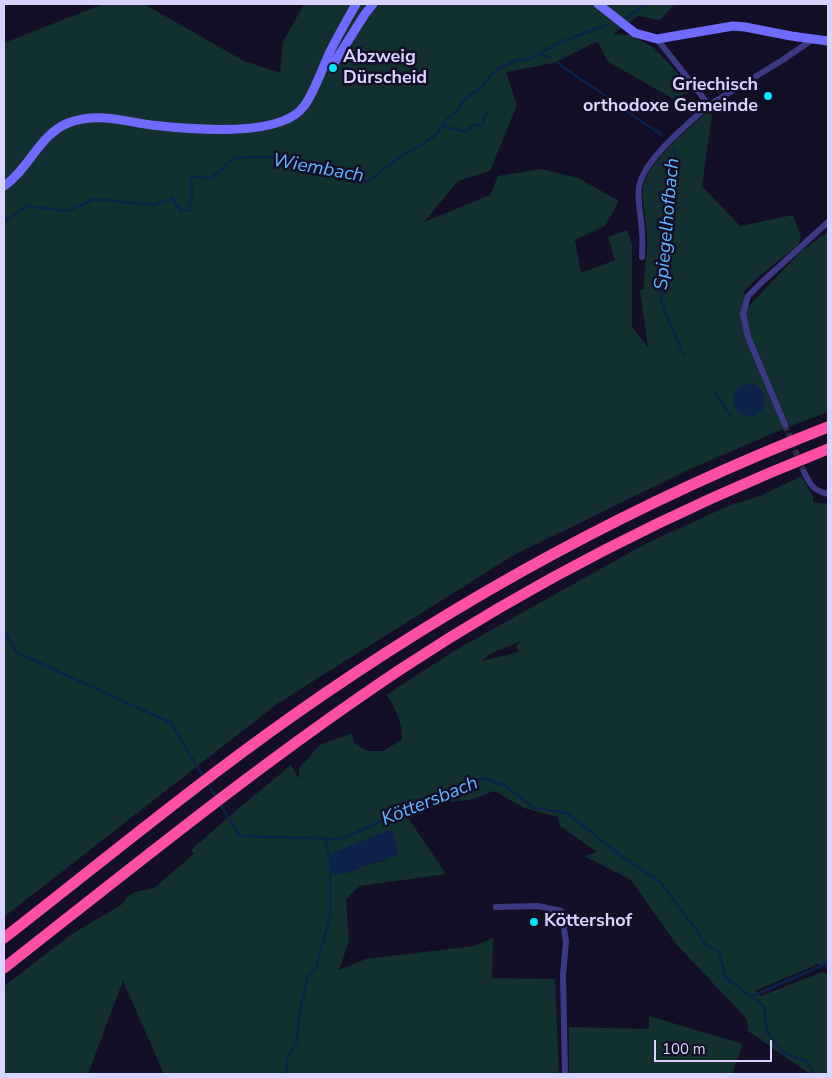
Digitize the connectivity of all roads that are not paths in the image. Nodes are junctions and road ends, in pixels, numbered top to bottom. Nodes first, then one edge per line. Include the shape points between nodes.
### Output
1 (356, 4) edge
2 (373, 4) edge
3 (598, 4) edge
4 (657, 38) junction
5 (812, 40) junction
6 (828, 41) edge
7 (325, 64) junction
8 (710, 105) junction
9 (4, 186) edge
10 (828, 222) edge
11 (642, 257) dead end
12 (785, 425) tunnel mouth
13 (828, 427) edge
14 (828, 449) edge
15 (804, 472) tunnel mouth
16 (828, 494) edge
17 (496, 907) dead end
18 (4, 938) edge
19 (4, 968) edge
20 (565, 1074) edge

1 - 7 main road
2 - 7 main road via 334,63
3 - 4 main road via 634,33
4 - 5 main road via 732,26
4 - 8 street
5 - 6 main road
5 - 8 street
7 - 9 main road via 304,106 285,121 268,126 221,129 83,118 58,128 48,136
8 - 11 street via 658,154 639,185
10 - 12 street via 748,296 744,308 748,337
13 - 18 highway via 611,523 467,602 291,716
14 - 19 highway via 646,529 569,569 430,650 306,735
15 - 16 street via 811,486
17 - 20 street via 538,906 561,911 566,941 563,975

